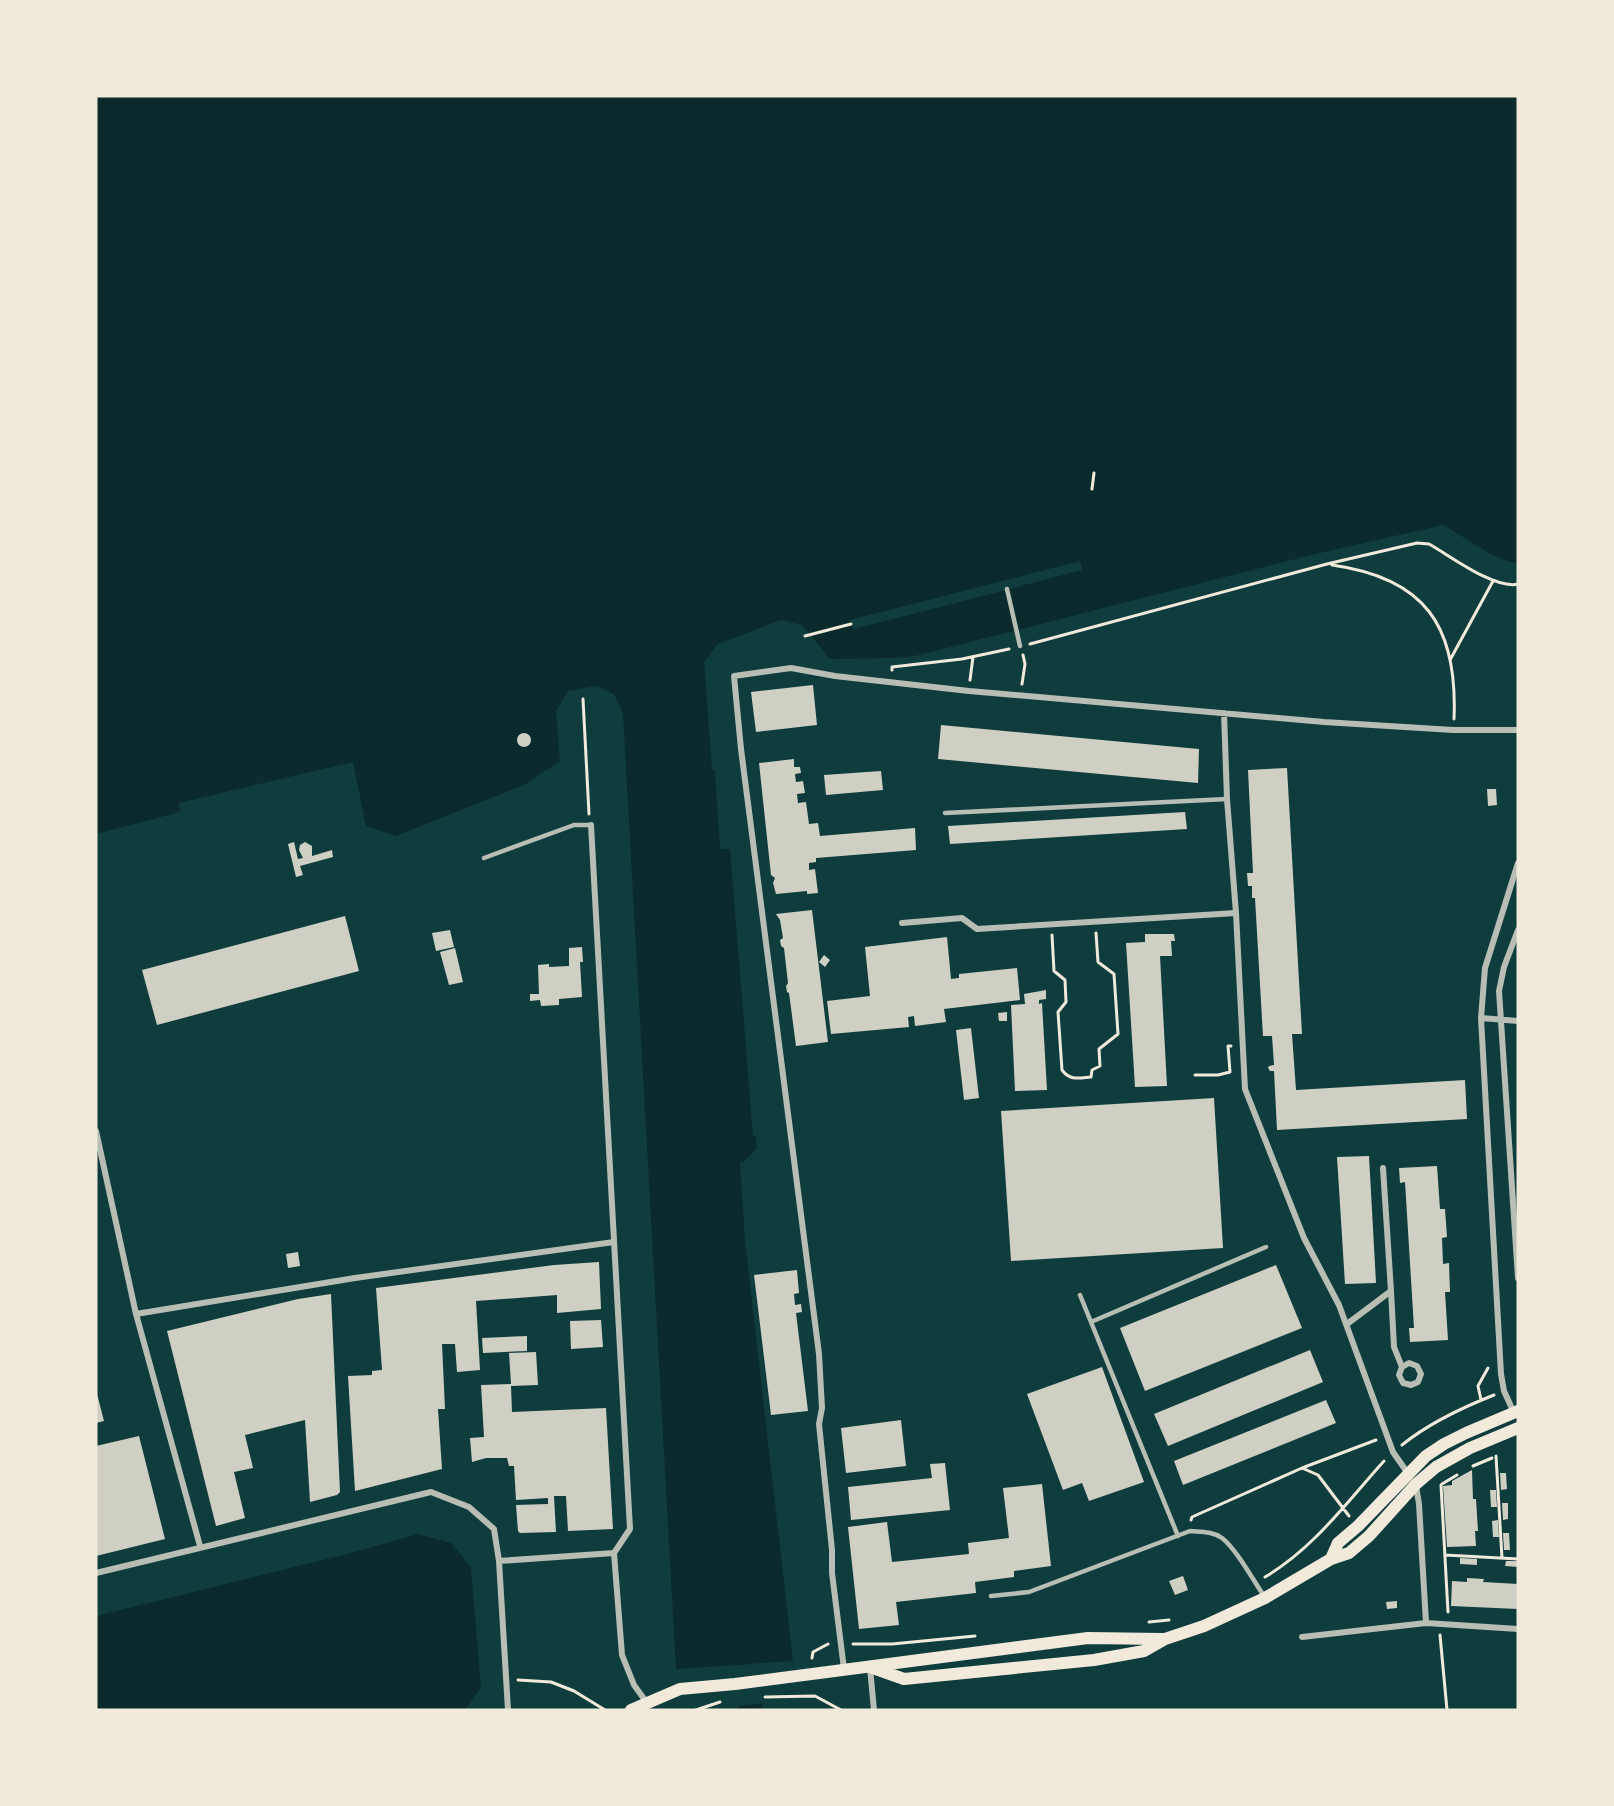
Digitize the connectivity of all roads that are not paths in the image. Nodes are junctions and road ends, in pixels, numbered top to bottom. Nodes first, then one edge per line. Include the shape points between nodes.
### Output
1 (1007, 589) dead end
2 (1020, 646) road end
3 (1224, 713) junction
4 (1518, 730) edge
5 (1227, 800) junction
6 (945, 813) dead end
7 (591, 825) joint
8 (484, 858) dead end
9 (1518, 862) edge
10 (1236, 913) junction
11 (902, 923) dead end
12 (1518, 930) edge
13 (1481, 1018) junction
14 (1501, 1019) junction
15 (1518, 1021) edge
16 (96, 1131) edge
17 (1383, 1168) dead end
18 (614, 1242) junction
19 (1266, 1246) dead end
20 (1518, 1278) edge
21 (1391, 1291) junction
22 (1080, 1295) dead end
23 (136, 1314) junction
24 (1091, 1322) junction
25 (1347, 1324) junction
26 (1402, 1367) dead end
27 (1516, 1414) edge
28 (1518, 1428) edge
29 (1408, 1473) junction
30 (1416, 1484) junction
31 (1178, 1536) junction
32 (200, 1546) junction
33 (614, 1553) junction
34 (1331, 1559) junction
35 (499, 1561) junction
36 (96, 1573) edge
37 (991, 1596) dead end
38 (1265, 1598) junction
39 (1426, 1623) junction
40 (1518, 1629) edge
41 (1302, 1637) dead end
42 (1165, 1639) junction
43 (870, 1667) junction
44 (844, 1669) junction
45 (646, 1707) edge
46 (508, 1710) edge
47 (632, 1710) edge
48 (874, 1710) edge

1 - 2 lane
3 - 4 street via 1453,730
3 - 5 street
3 - 44 street via 891,682 791,668 734,676 819,1354 819,1424
5 - 6 lane
5 - 10 street
7 - 8 lane via 574,825
7 - 18 street
9 - 13 street via 1485,968
10 - 11 street via 977,929 962,918
10 - 25 street via 1245,1089 1304,1238
12 - 14 street via 1499,991
13 - 14 street
13 - 27 street via 1501,1374 1504,1391
14 - 15 street
14 - 20 street
16 - 23 street
17 - 21 street
18 - 23 street
18 - 33 street via 630,1529
19 - 24 lane
21 - 25 street
21 - 26 street via 1394,1347
22 - 24 lane
23 - 32 street
24 - 31 lane
25 - 29 street via 1386,1436
27 - 29 main road via 1444,1444
28 - 30 main road via 1451,1457
29 - 30 street
29 - 34 main road via 1338,1543
30 - 34 main road via 1368,1536 1348,1552
30 - 39 street
31 - 37 lane via 1029,1592
31 - 38 lane via 1190,1531 1222,1538
32 - 35 street via 430,1492 469,1507 494,1529
32 - 36 street
33 - 35 street
33 - 45 street via 622,1655
34 - 38 main road
35 - 46 street
38 - 42 main road
39 - 40 street
39 - 41 street
42 - 43 main road via 1088,1638
42 - 43 main road via 1144,1651 1094,1660 904,1679
43 - 44 main road
43 - 48 street
44 - 45 main road via 680,1689
45 - 47 main road

